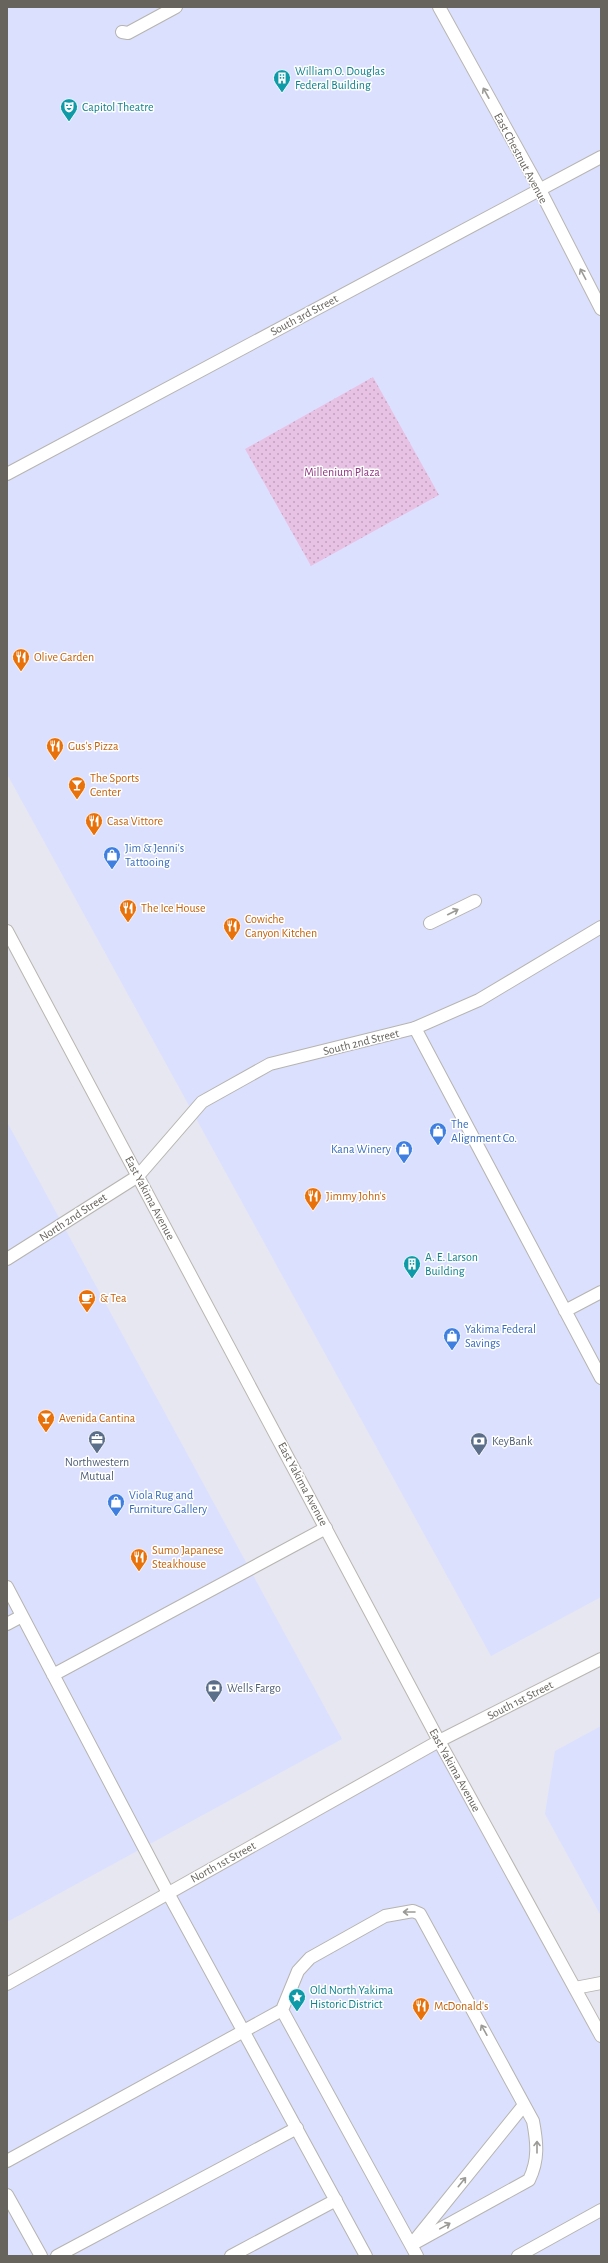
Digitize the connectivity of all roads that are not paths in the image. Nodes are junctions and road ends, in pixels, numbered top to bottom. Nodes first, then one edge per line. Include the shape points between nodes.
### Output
1 (176, 7) edge
2 (439, 7) edge
3 (122, 32) dead end
4 (601, 157) edge
5 (539, 188) junction
6 (601, 309) edge
7 (7, 474) edge
8 (475, 901) dead end
9 (430, 923) dead end
10 (601, 926) edge
11 (7, 931) edge
12 (415, 1028) junction
13 (138, 1176) junction
14 (7, 1259) edge
15 (601, 1292) edge
16 (566, 1311) junction
17 (601, 1378) edge
18 (326, 1528) junction
19 (7, 1588) edge
20 (22, 1616) junction
21 (7, 1624) edge
22 (601, 1659) edge
23 (53, 1675) junction
24 (439, 1741) junction
25 (168, 1893) junction
26 (601, 1983) edge
27 (7, 1984) edge
28 (575, 1988) junction
29 (282, 2010) junction
30 (244, 2031) junction
31 (601, 2036) edge
32 (524, 2105) junction
33 (297, 2128) junction
34 (7, 2161) edge
35 (7, 2195) edge
36 (336, 2200) junction
37 (601, 2210) edge
38 (411, 2245) junction
39 (41, 2256) edge
40 (57, 2256) edge
41 (231, 2256) edge
42 (366, 2256) edge
43 (417, 2256) edge
44 (518, 2256) edge

1 - 3 main road via 128,33
5 -> 2 main road, East Chestnut Avenue
4 - 5 main road, South 3rd Street
6 -> 5 main road, East Chestnut Avenue
5 - 7 main road, South 3rd Street
9 -> 8 main road
10 - 12 main road, South 2nd Street via 486,996
11 - 13 main road, East Yakima Avenue
12 - 13 main road, South 2nd Street via 270,1064 202,1102
12 - 16 main road
13 - 14 main road, North 2nd Street
13 - 18 main road, East Yakima Avenue
15 - 16 main road
16 - 17 main road
18 - 23 main road
18 - 24 main road, East Yakima Avenue
19 - 20 main road
20 - 21 main road
20 - 23 main road
22 - 24 main road, South 1st Street
23 - 25 main road
24 - 25 main road, North 1st Street
24 - 28 main road, East Yakima Avenue
25 - 27 main road, North 1st Street
25 - 30 main road
26 - 28 main road
28 - 31 main road, East Yakima Avenue
29 - 30 main road
32 -> 29 main road via 420,1914 413,1910 385,1916 310,1958 298,1971
29 - 38 main road
30 - 33 main road
30 - 34 main road
38 -> 32 main road
38 -> 32 main road via 529,2180 534,2169 538,2146 533,2121
33 - 36 main road
33 - 40 main road
35 - 39 main road
36 - 41 main road
36 - 42 main road
37 - 44 main road
38 - 43 main road

